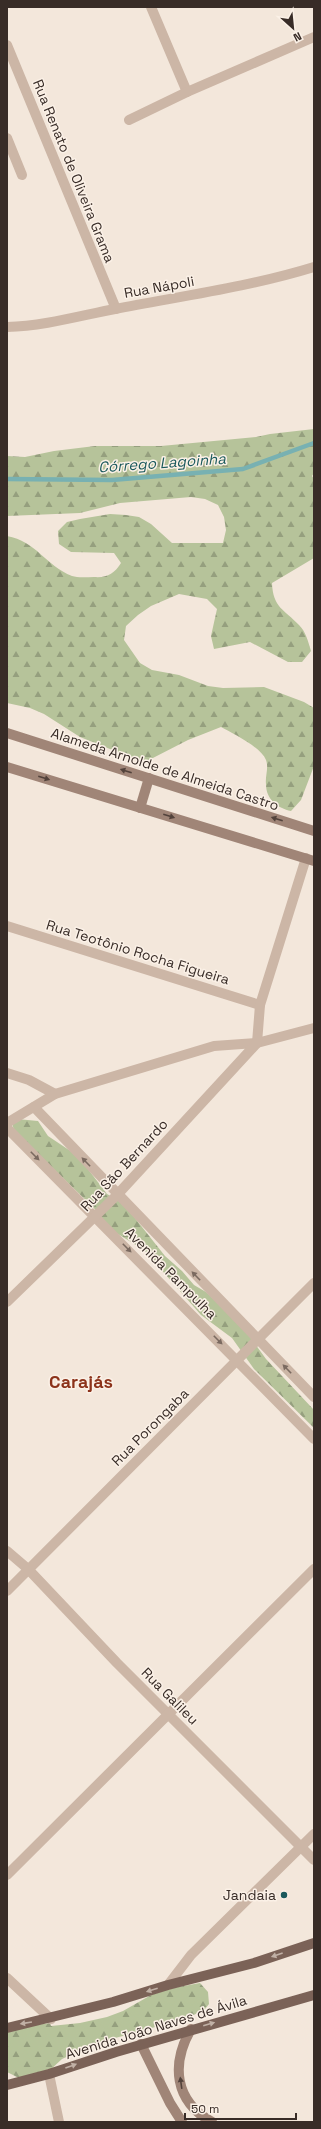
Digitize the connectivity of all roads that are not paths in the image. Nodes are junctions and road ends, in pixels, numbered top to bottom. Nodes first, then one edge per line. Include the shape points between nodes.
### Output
1 (151, 7) edge
2 (314, 37) edge
3 (7, 45) edge
4 (187, 92) junction
5 (129, 120) dead end
6 (7, 140) edge
7 (22, 176) dead end
8 (314, 267) edge
9 (116, 309) junction
10 (7, 327) edge
11 (7, 733) edge
12 (7, 767) edge
13 (148, 778) junction
14 (140, 808) junction
15 (314, 831) edge
16 (310, 860) edge
17 (7, 926) edge
18 (260, 1005) junction
19 (314, 1028) edge
20 (257, 1043) junction
21 (7, 1073) edge
22 (55, 1094) junction
23 (34, 1107) junction
24 (7, 1123) edge
25 (7, 1128) edge
26 (117, 1194) junction
27 (96, 1216) junction
28 (314, 1283) edge
29 (7, 1302) edge
30 (257, 1339) junction
31 (237, 1360) junction
32 (314, 1397) edge
33 (314, 1439) edge
34 (7, 1551) edge
35 (28, 1569) junction
36 (314, 1569) edge
37 (7, 1591) edge
38 (168, 1714) junction
39 (314, 1834) edge
40 (302, 1847) junction
41 (314, 1860) edge
42 (7, 1875) edge
43 (314, 1943) edge
44 (7, 1978) edge
45 (168, 1985) junction
46 (314, 1995) edge
47 (51, 2018) junction
48 (7, 2028) edge
49 (191, 2029) junction
50 (141, 2044) junction
51 (49, 2074) junction
52 (7, 2085) edge
53 (59, 2122) edge
54 (182, 2122) edge
55 (212, 2122) edge

1 - 4 street
2 - 4 street
3 - 9 street, Rua Renato de Oliveira Grama
4 - 5 street
6 - 7 street
8 - 9 street, Rua Nápoli via 280,278 200,295
9 - 10 street, Rua Nápoli via 32,327
13 -> 11 main road, Alameda Arnolde de Almeida Castro
12 -> 14 main road
13 - 14 main road
15 -> 13 main road, Alameda Arnolde de Almeida Castro
14 -> 16 main road
16 - 18 street
17 - 18 street, Rua Teotônio Rocha Figueira
18 - 20 street
19 - 20 street
20 - 22 street via 214,1046
20 - 26 street, Rua São Bernardo
21 - 22 street via 29,1080
22 - 23 street
23 - 24 street
26 -> 23 street, Avenida Pampulha
25 -> 27 street, Avenida Pampulha
26 - 27 street, Rua São Bernardo
30 -> 26 street, Avenida Pampulha
27 - 29 street, Rua São Bernardo
27 -> 31 street, Avenida Pampulha
28 - 30 street, Rua Porongaba
30 - 31 street, Rua Porongaba
32 -> 30 street, Avenida Pampulha
31 - 33 street, Avenida Pampulha
31 - 35 street, Rua Porongaba
34 - 35 street, Rua Galileu
35 - 37 street, Rua Porongaba
35 - 38 street, Rua Galileu
36 - 38 street
38 - 40 street, Rua Galileu
38 - 42 street
39 - 40 street
40 - 41 street, Rua Galileu
40 - 45 street via 190,1955
43 -> 45 main road via 254,1963
44 - 47 street
45 -> 47 main road
49 -> 46 main road, Avenida João Naves de Ávila
47 -> 48 main road
49 - 50 main road, Avenida João Naves de Ávila
55 -> 49 main road via 196,2112 182,2091 180,2054
51 -> 50 main road, Avenida João Naves de Ávila
50 - 54 main road
51 - 52 main road, Avenida João Naves de Ávila
51 - 53 street

